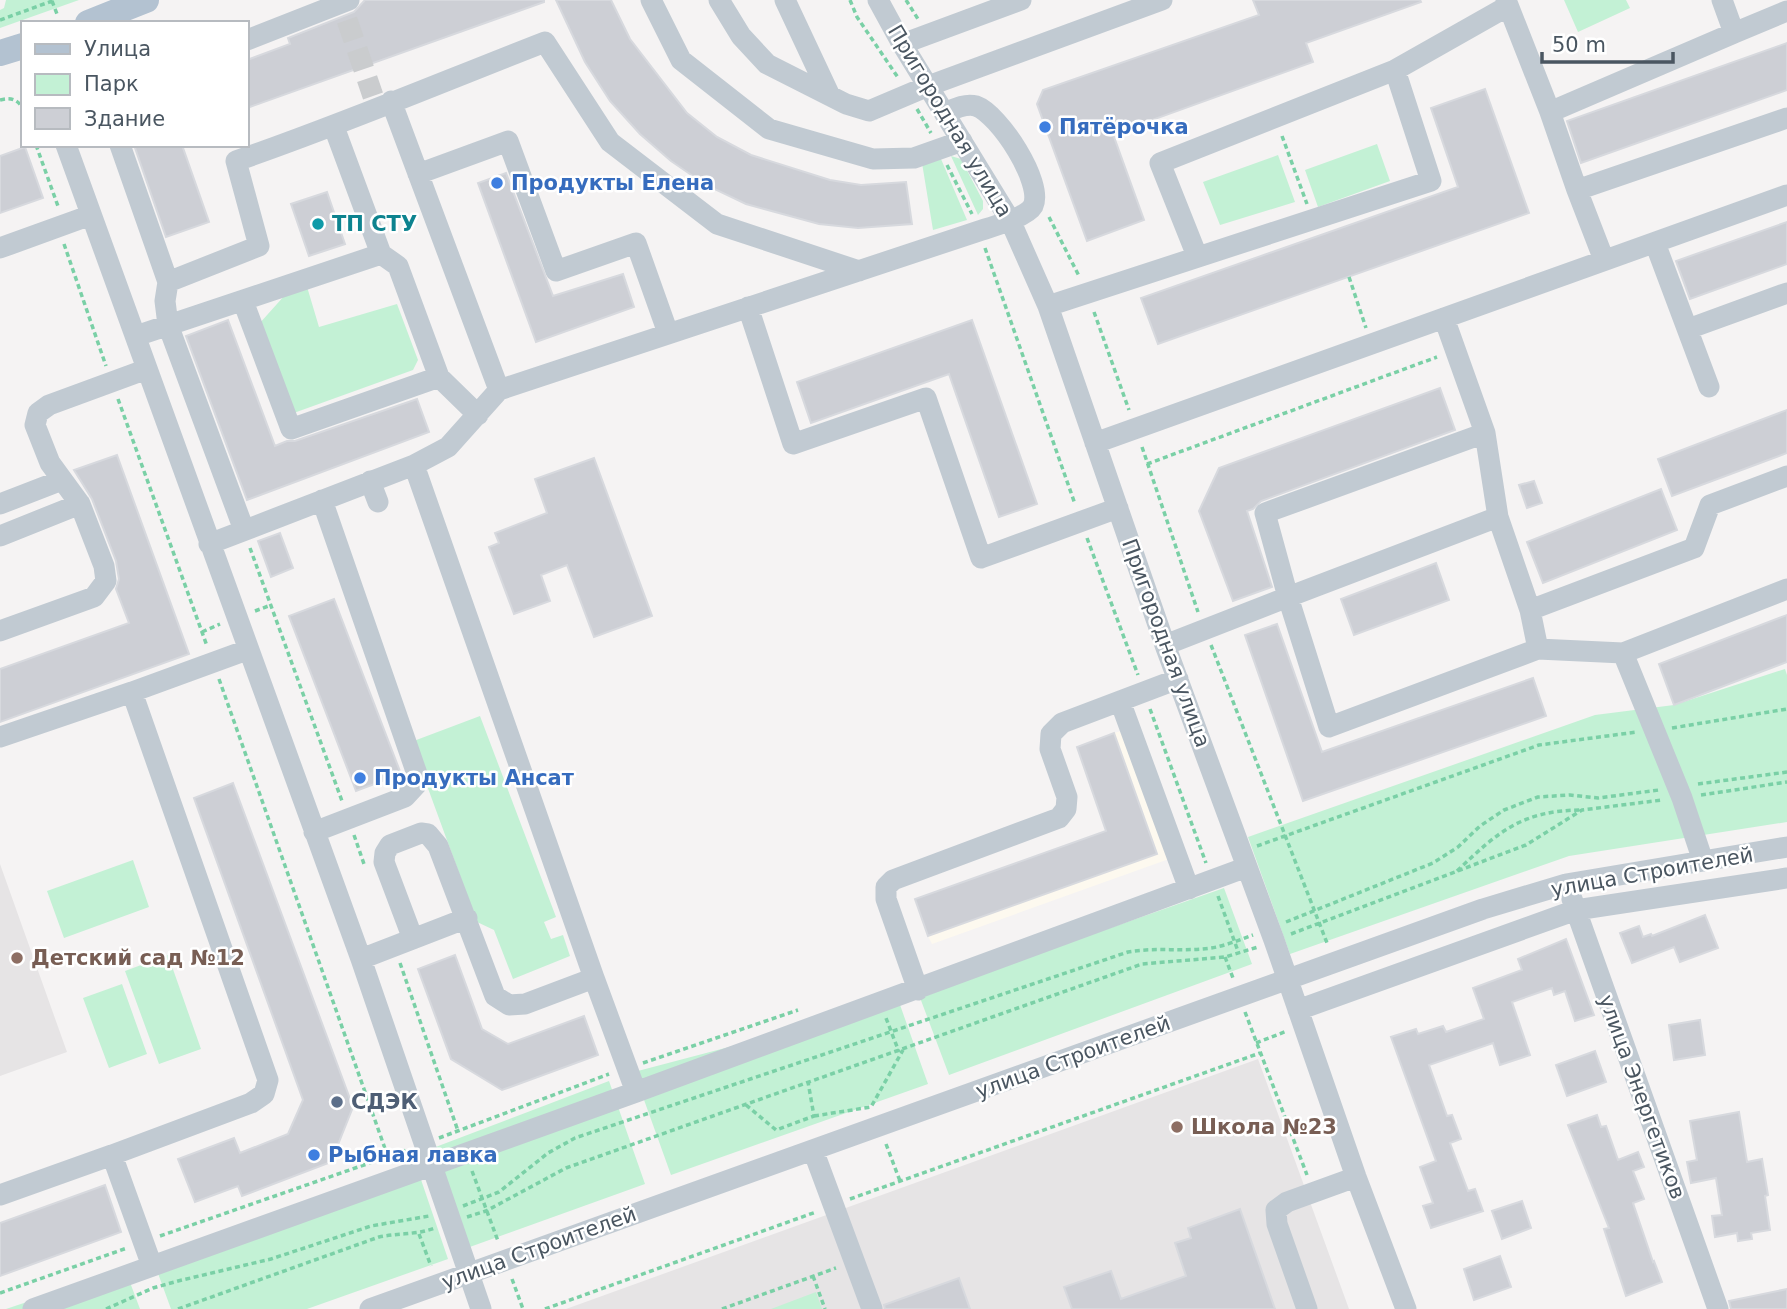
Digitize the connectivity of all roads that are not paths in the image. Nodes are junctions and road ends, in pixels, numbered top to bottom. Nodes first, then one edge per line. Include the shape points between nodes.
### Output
1 (146, 0) edge
2 (651, 0) edge
3 (719, 0) edge
4 (785, 0) edge
5 (878, 0) edge
6 (1021, 0) edge
7 (1162, 0) edge
8 (1722, 0) edge
9 (1507, 3) edge
10 (346, 8) edge
11 (1787, 11) edge
12 (93, 21) edge
13 (1734, 33) junction
14 (248, 40) edge
15 (902, 44) junction
16 (21, 47) edge
17 (0, 53) edge
18 (1395, 70) junction
19 (919, 91) junction
20 (830, 96) junction
21 (380, 102) junction
22 (1550, 112) junction
23 (944, 113) junction
24 (1787, 118) edge
25 (334, 127) junction
26 (962, 141) junction
27 (67, 147) edge
28 (121, 147) edge
29 (418, 174) junction
30 (1577, 190) junction
31 (1787, 195) edge
32 (91, 215) junction
33 (1010, 220) junction
34 (1655, 243) junction
35 (0, 248) edge
36 (381, 254) junction
37 (1197, 256) junction
38 (1604, 260) junction
39 (859, 271) junction
40 (168, 282) junction
41 (1787, 293) edge
42 (243, 301) junction
43 (1048, 306) junction
44 (748, 307) junction
45 (1444, 318) junction
46 (167, 325) junction
47 (1688, 329) junction
48 (668, 333) junction
49 (136, 336) junction
50 (147, 369) junction
51 (439, 377) junction
52 (1710, 387) dead end
53 (499, 390) junction
54 (478, 415) junction
55 (1485, 433) junction
56 (1096, 443) junction
57 (414, 465) junction
58 (1787, 477) edge
59 (62, 480) junction
60 (370, 481) junction
61 (322, 500) junction
62 (378, 502) dead end
63 (0, 504) edge
64 (80, 505) junction
65 (1118, 508) junction
66 (1499, 517) junction
67 (244, 530) junction
68 (0, 536) edge
69 (209, 544) junction
70 (1787, 589) edge
71 (1288, 597) junction
72 (1530, 610) junction
73 (0, 631) edge
74 (1165, 645) junction
75 (1538, 649) junction
76 (247, 650) junction
77 (1623, 653) junction
78 (1178, 679) junction
79 (132, 692) junction
80 (1120, 701) junction
81 (0, 737) edge
82 (314, 832) junction
83 (1787, 848) edge
84 (1703, 861) junction
85 (1247, 867) junction
86 (1787, 878) edge
87 (1566, 884) junction
88 (1189, 889) junction
89 (1576, 910) junction
90 (467, 918) junction
91 (413, 940) junction
92 (361, 959) junction
93 (594, 978) junction
94 (1288, 979) junction
95 (918, 989) junction
96 (1296, 1020) junction
97 (636, 1093) junction
98 (813, 1150) junction
99 (112, 1155) junction
100 (432, 1165) junction
101 (1356, 1177) junction
102 (0, 1195) edge
103 (152, 1266) junction
104 (468, 1274) junction
105 (33, 1309) edge
106 (370, 1309) edge
107 (481, 1309) edge
108 (872, 1309) edge
109 (1307, 1309) edge
110 (1406, 1309) edge
111 (1718, 1309) edge

1 - 12 main road
2 - 26 street via 681,60 769,129 873,159 914,158
3 - 20 street via 741,36 767,64
4 - 20 street
5 - 15 street, Пригородная улица
6 - 15 street
7 - 19 street
8 - 13 street
9 - 18 street
9 - 22 street
10 - 14 street
11 - 13 street
13 - 22 street
15 - 19 street, Пригородная улица
16 - 17 main road
18 - 37 street via 1160,163
18 - 37 street via 1431,181
19 - 20 street via 869,111
19 - 23 street, Пригородная улица
21 - 25 street
21 - 29 street
21 - 39 street via 545,42 610,142 717,223
22 - 30 street
23 - 26 street, Пригородная улица
23 - 33 street via 975,106 1009,137 1034,187 1034,205
24 - 30 street
25 - 36 street
25 - 40 street via 236,161 259,246
26 - 33 street, Пригородная улица
27 - 32 street
28 - 40 street
29 - 48 street via 508,141 556,271 636,243
29 - 53 street
30 - 38 street
31 - 34 street
32 - 35 street
32 - 49 street
33 - 39 street
33 - 43 street, Пригородная улица
34 - 38 street
34 - 47 street
36 - 42 street
36 - 51 street via 398,266
37 - 43 street
38 - 45 street
39 - 44 street
40 - 46 street
41 - 47 street
42 - 46 street
42 - 51 street via 291,429
43 - 56 street, Пригородная улица
44 - 48 street
44 - 65 street via 793,444 926,398 981,558
45 - 55 street
45 - 56 street
46 - 49 street
46 - 67 street
47 - 52 street
48 - 53 street
49 - 50 street
50 - 59 street via 38,413 34,425
50 - 69 street
51 - 54 street
53 - 54 street
54 - 57 street via 448,447
55 - 66 street
55 - 71 street via 1265,513
56 - 65 street, Пригородная улица
57 - 60 street
57 - 93 street
58 - 72 street via 1710,505 1694,548
59 - 63 street
59 - 64 street
60 - 61 street
60 - 62 street
61 - 67 street
61 - 82 street via 417,784 405,797
64 - 68 street
64 - 73 street via 106,581 94,597
65 - 74 street, Пригородная улица
66 - 71 street
66 - 72 street
67 - 69 street
69 - 76 street
70 - 77 street
71 - 74 street
71 - 75 street via 1329,727
72 - 75 street
74 - 78 street, Пригородная улица
75 - 77 street
76 - 79 street
76 - 82 street
77 - 84 street
78 - 80 street
78 - 85 street, Пригородная улица
79 - 81 street
79 - 99 street via 268,1080 264,1094 251,1103
80 - 88 street
80 - 95 street via 1062,723 1051,734 1050,749 1067,797 1059,818 893,880 886,887 886,899
82 - 92 street
83 - 84 street, улица Строителей
84 - 87 street, улица Строителей
85 - 88 street
85 - 94 street, Пригородная улица
86 - 89 street
87 - 89 street, улица Энергетиков
87 - 94 street, улица Строителей
88 - 95 street
89 - 96 street
89 - 111 street, улица Энергетиков
90 - 91 street
90 - 91 street via 434,839 421,833 398,841 385,852 384,862
90 - 93 street via 495,996 509,1005 525,1004
91 - 92 street
92 - 100 street
93 - 97 street
94 - 96 street, Пригородная улица
94 - 98 street, улица Строителей
95 - 97 street
96 - 101 street, Пригородная улица
97 - 100 street
98 - 104 street, улица Строителей
98 - 108 street
99 - 102 street
99 - 103 street
100 - 103 street
100 - 104 street
101 - 109 street via 1276,1210
101 - 110 street, Пригородная улица
103 - 105 street
104 - 106 street, улица Строителей
104 - 107 street

